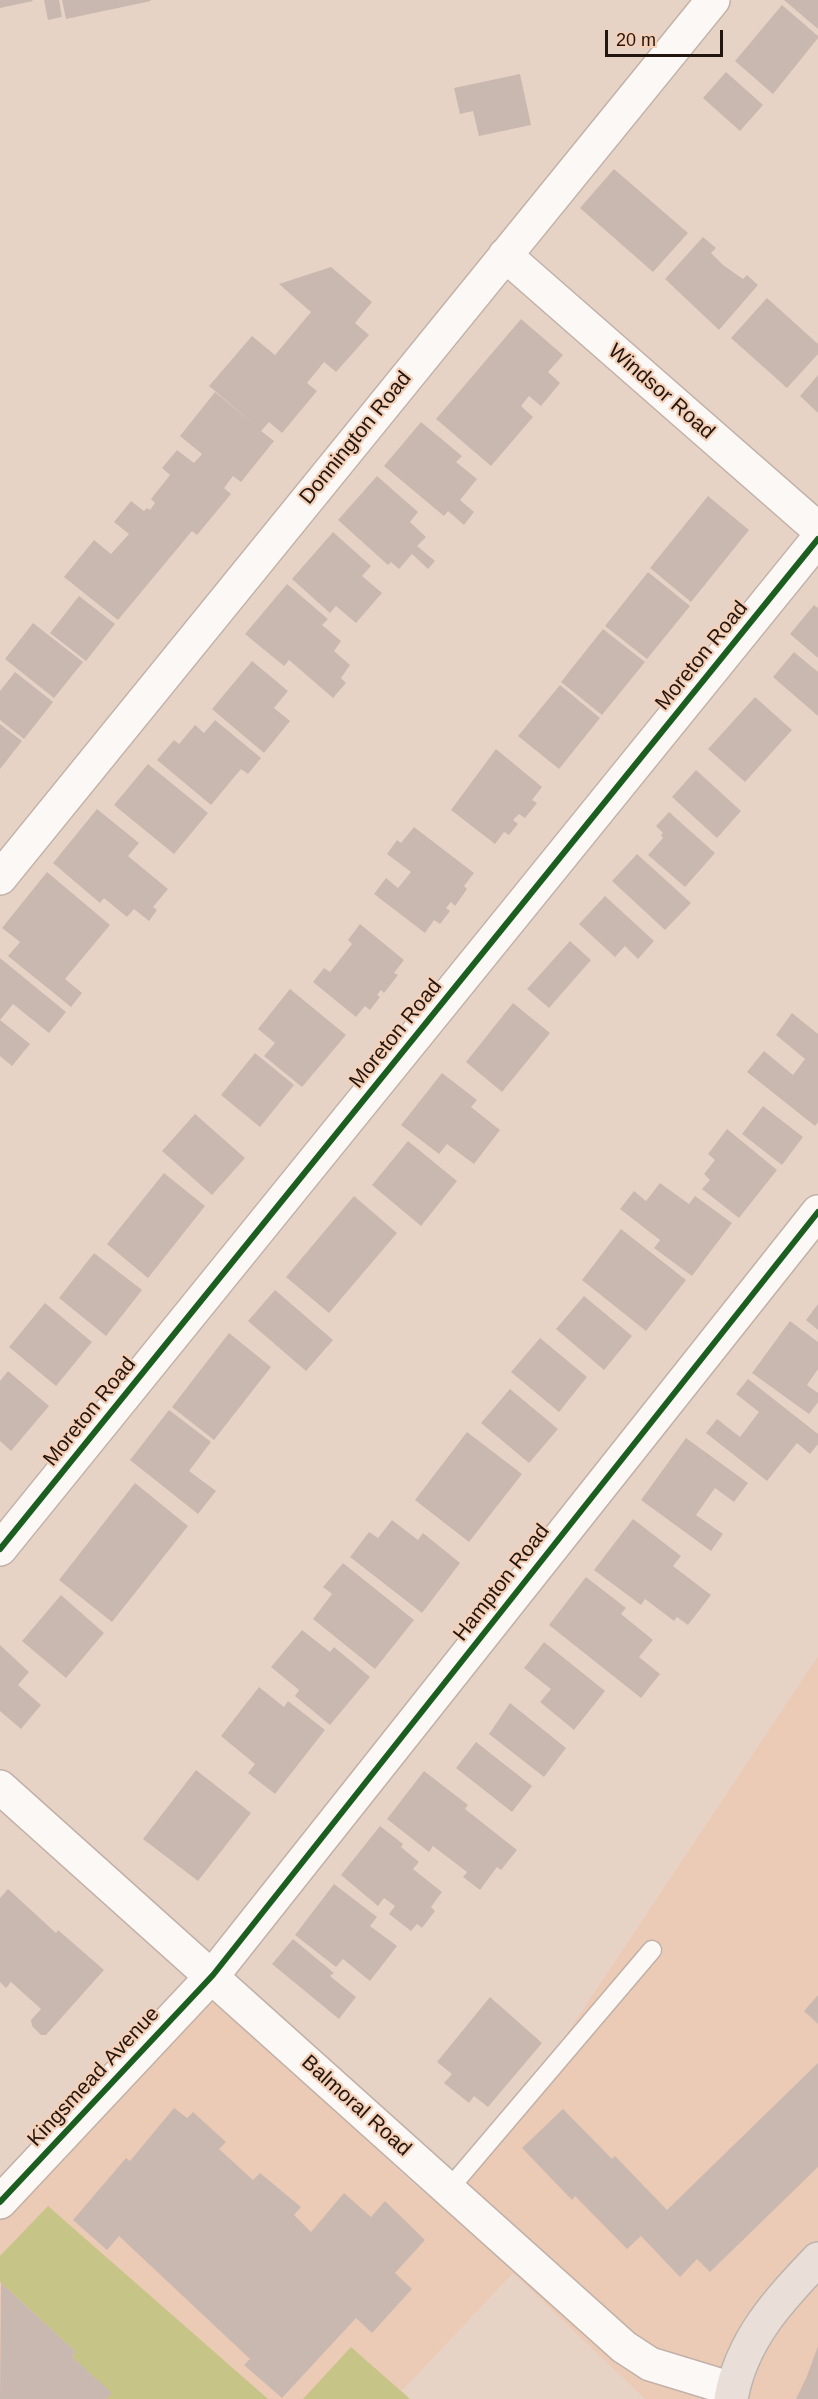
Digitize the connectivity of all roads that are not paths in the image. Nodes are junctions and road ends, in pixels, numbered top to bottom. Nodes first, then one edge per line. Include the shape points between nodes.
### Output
1 (713, 0) edge
2 (505, 255) junction
3 (818, 529) edge
4 (818, 539) edge
5 (0, 878) edge
6 (818, 1212) edge
7 (0, 1549) edge
8 (0, 1787) edge
9 (652, 1950) dead end
10 (213, 1975) junction
11 (448, 2190) junction
12 (0, 2202) edge
13 (818, 2259) edge
14 (731, 2394) edge

1 - 2 street, Donnington Road
2 - 3 street, Windsor Road
2 - 5 street, Donnington Road
4 - 7 street, Moreton Road
6 - 10 street, Hampton Road
8 - 10 street, Balmoral Road
9 - 11 lane
10 - 11 street, Balmoral Road
10 - 12 street, Kingsmead Avenue
11 - 14 street, Balmoral Road via 624,2347 650,2364
13 - 14 main road via 776,2303 753,2337

